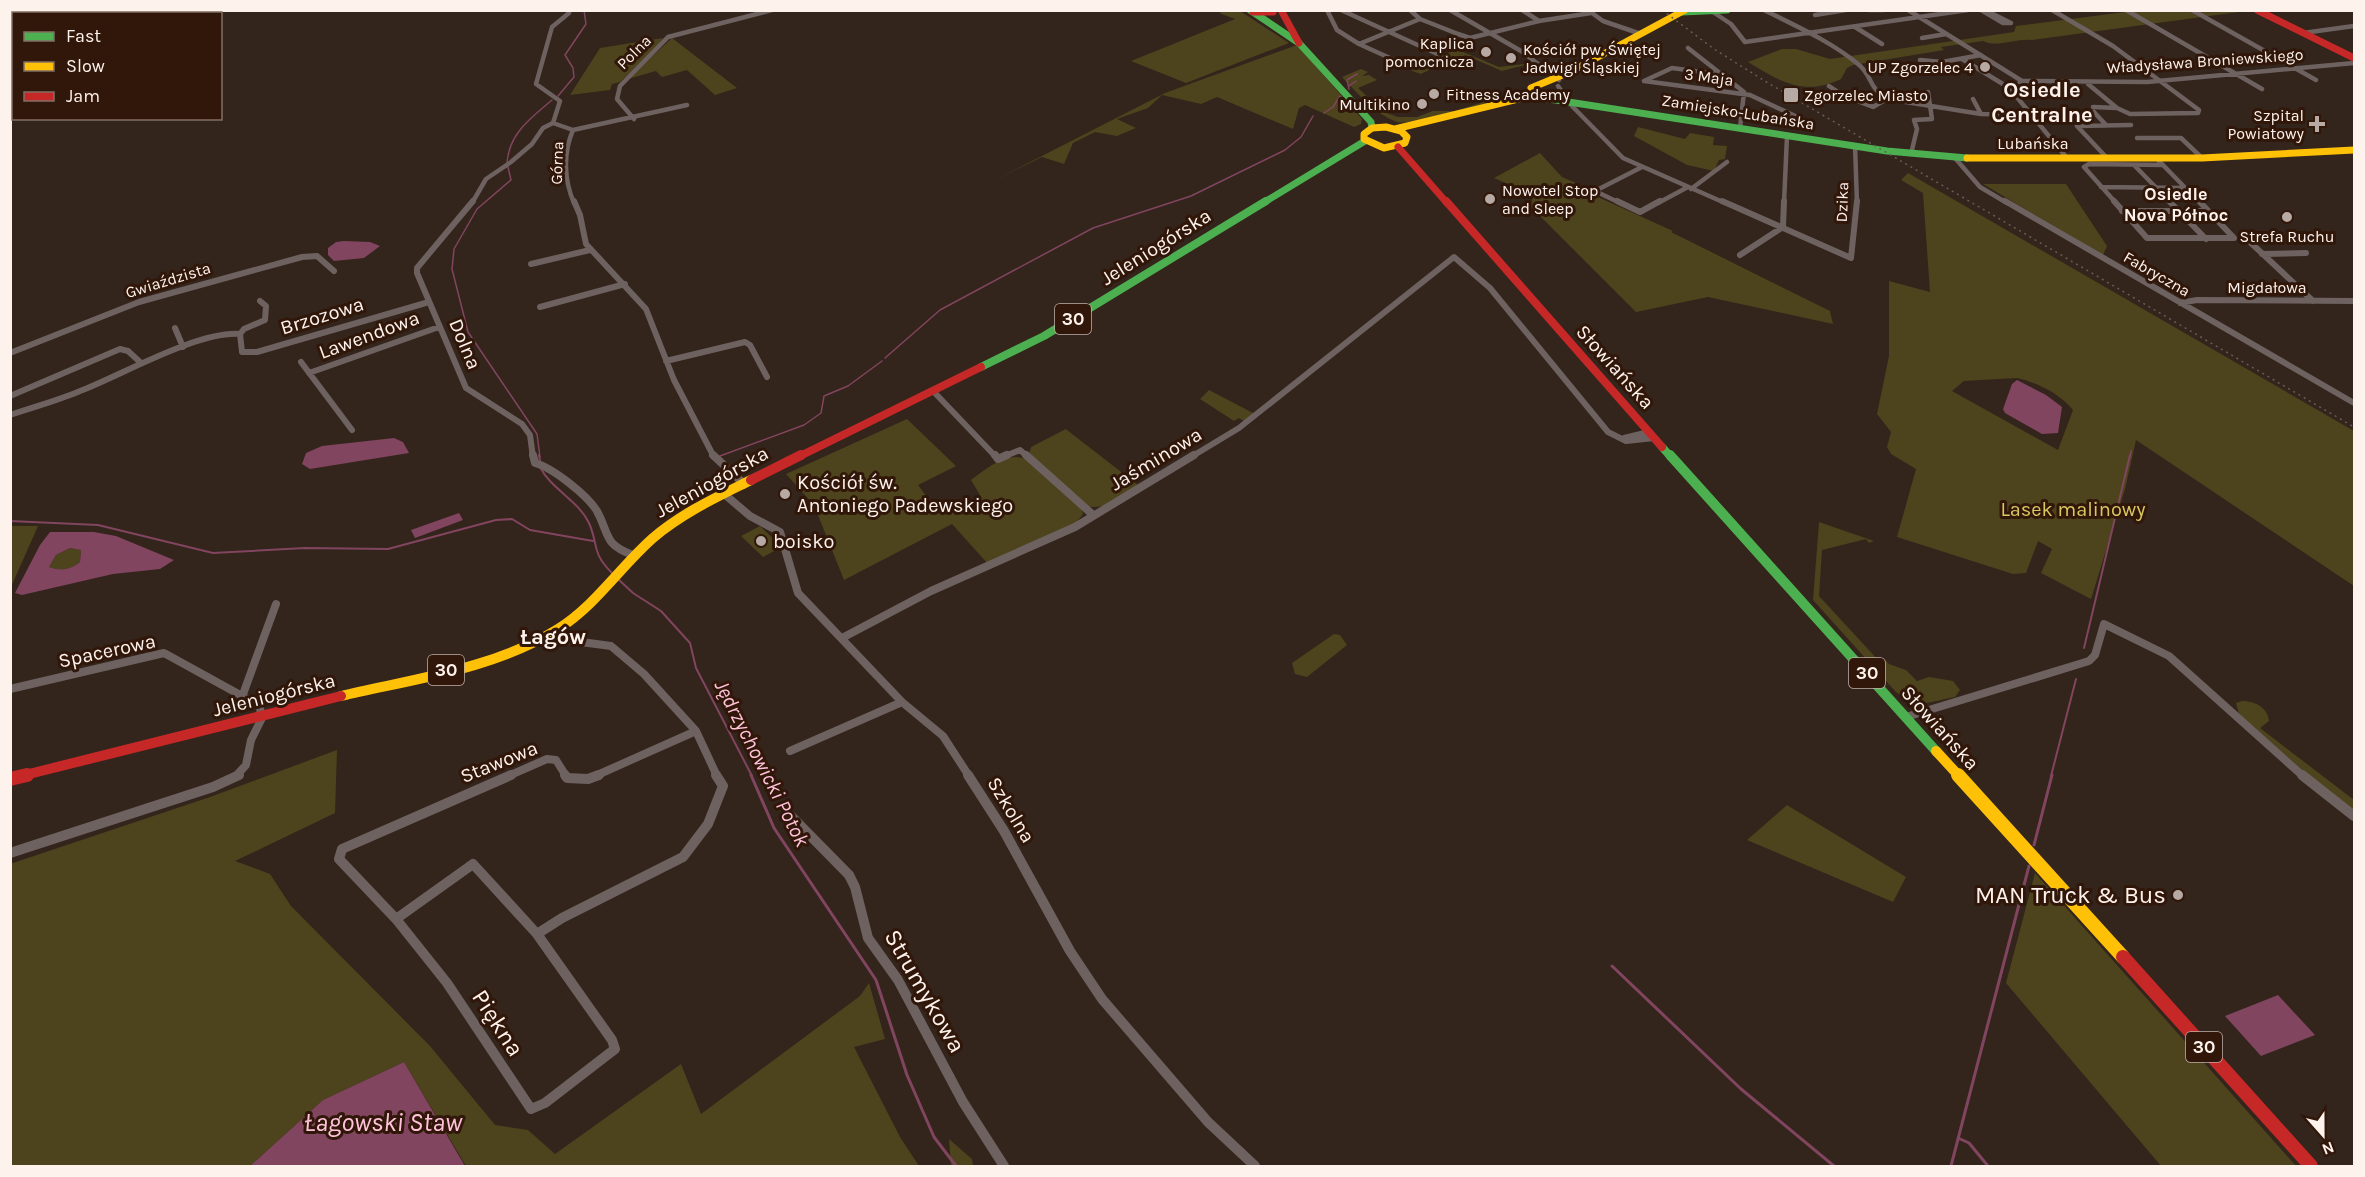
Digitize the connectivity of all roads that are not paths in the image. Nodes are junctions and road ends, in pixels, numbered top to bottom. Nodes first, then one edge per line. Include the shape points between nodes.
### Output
1 (569, 10) edge
2 (772, 10) edge
3 (1328, 10) edge
4 (1341, 10) edge
5 (1410, 10) edge
6 (1450, 10) edge
7 (1522, 10) edge
8 (1727, 10) edge
9 (1764, 10) edge
10 (1846, 10) edge
11 (1869, 10) edge
12 (1884, 10) edge
13 (1908, 10) edge
14 (1968, 10) edge
15 (1983, 10) edge
16 (2052, 10) edge
17 (2126, 10) edge
18 (2192, 10) edge
19 (2257, 10) edge
20 (1276, 11) edge
21 (1712, 11) edge
22 (1590, 12) edge
23 (1681, 12) edge
24 (1255, 13) edge
25 (1817, 13) edge
26 (1919, 17) junction
27 (1420, 19) junction
28 (1539, 21) junction
29 (2355, 26) edge
30 (1855, 27) junction
31 (1390, 31) junction
32 (1489, 33) junction
33 (1811, 33) junction
34 (2303, 33) junction
35 (1641, 34) junction
36 (1946, 34) junction
37 (1922, 38) dead end
38 (1299, 43) junction
39 (1359, 44) junction
40 (1882, 44) dead end
41 (1688, 48) dead end
42 (1981, 55) junction
43 (2355, 58) edge
44 (1962, 59) junction
45 (1920, 60) dead end
46 (2355, 63) edge
47 (2295, 69) junction
48 (2236, 74) junction
49 (1724, 75) junction
50 (2316, 80) dead end
51 (2022, 81) junction
52 (2156, 81) junction
53 (1558, 82) junction
54 (2087, 83) junction
55 (1829, 86) dead end
56 (2011, 89) junction
57 (2262, 89) dead end
58 (1928, 92) dead end
59 (1532, 93) junction
60 (1746, 95) junction
61 (1887, 99) junction
62 (1973, 99) dead end
63 (1565, 100) junction
64 (687, 105) dead end
65 (1930, 106) junction
66 (2116, 108) junction
67 (1462, 114) junction
68 (1981, 114) junction
69 (2031, 115) junction
70 (1742, 116) junction
71 (634, 119) junction
72 (553, 123) junction
73 (2106, 125) junction
74 (2131, 125) dead end
75 (1378, 128) junction
76 (1740, 128) junction
77 (1395, 129) junction
78 (573, 130) junction
79 (1406, 135) junction
80 (1787, 136) junction
81 (2137, 138) dead end
82 (1370, 144) junction
83 (1855, 146) junction
84 (1394, 147) junction
85 (2355, 150) edge
86 (1911, 154) junction
87 (1955, 158) junction
88 (2067, 158) junction
89 (2107, 158) junction
90 (2202, 158) junction
91 (2159, 161) junction
92 (1726, 162) dead end
93 (2134, 165) junction
94 (1642, 167) junction
95 (2101, 187) junction
96 (1690, 188) junction
97 (2156, 188) junction
98 (2185, 188) junction
99 (2122, 211) junction
100 (2179, 211) junction
101 (2208, 211) junction
102 (1783, 227) junction
103 (2206, 239) junction
104 (2251, 243) dead end
105 (590, 250) junction
106 (2262, 254) junction
107 (2306, 254) dead end
108 (1740, 255) dead end
109 (531, 264) dead end
110 (334, 271) dead end
111 (625, 284) junction
112 (260, 301) dead end
113 (2313, 301) junction
114 (2355, 301) edge
115 (429, 302) junction
116 (2180, 303) junction
117 (540, 307) dead end
118 (439, 327) junction
119 (175, 328) dead end
120 (240, 334) junction
121 (183, 347) junction
122 (10, 353) edge
123 (666, 361) junction
124 (301, 362) dead end
125 (141, 363) junction
126 (309, 374) junction
127 (766, 377) dead end
128 (934, 392) junction
129 (10, 396) edge
130 (2355, 403) edge
131 (10, 415) edge
132 (352, 430) dead end
133 (1651, 435) junction
134 (743, 483) junction
135 (723, 493) junction
136 (1092, 514) junction
137 (633, 555) junction
138 (276, 604) dead end
139 (554, 631) junction
140 (842, 638) junction
141 (10, 689) edge
142 (242, 697) junction
143 (902, 702) junction
144 (262, 716) junction
145 (1906, 717) junction
146 (696, 731) junction
147 (790, 751) dead end
148 (10, 779) edge
149 (787, 812) dead end
150 (2355, 816) edge
151 (10, 853) edge
152 (396, 919) junction
153 (537, 934) junction
154 (1004, 1167) edge
155 (1255, 1167) edge
156 (2311, 1167) edge

1 - 72 street, Górna via 552,27 536,84 560,101
2 - 71 street, Polna via 668,37 620,86 617,99
3 - 39 street via 1335,28
4 - 31 street
5 - 27 street
6 - 32 street
7 - 28 street
8 - 21 main road
9 - 33 street
10 - 25 street
11 - 12 street
13 - 26 street
14 - 26 street
15 - 15 street via 2003,23 2011,23
16 - 52 street via 2113,46
17 - 48 street
18 - 47 street
19 - 34 main road
20 - 24 main road
20 - 38 main road
21 - 23 main road
21 - 33 street via 1731,24 1745,42
22 - 28 street
22 - 35 street via 1603,21
23 - 35 main road
24 - 38 main road
26 - 30 street
26 - 36 street
27 - 31 street
27 - 32 street via 1467,38
28 - 32 street
29 - 34 street
30 - 33 street
30 - 40 street
31 - 39 street
31 - 39 street via 1444,55 1443,58 1414,69
32 - 53 street via 1528,56
33 - 61 street via 1864,69 1874,91
34 - 43 main road
35 - 53 main road
36 - 37 street
36 - 42 street
38 - 75 main road
41 - 49 street
42 - 44 street
42 - 51 street
44 - 45 street via 1942,64
44 - 56 street
46 - 47 street, Władysława Broniewskiego
47 - 48 street, Władysława Broniewskiego
47 - 50 street
48 - 52 street, Władysława Broniewskiego
48 - 57 street
49 - 60 street
49 - 60 street, 3 Maja via 1672,68 1644,81
51 - 54 street, Władysława Broniewskiego
51 - 56 street
52 - 54 street, Władysława Broniewskiego
52 - 66 street via 2198,113 2136,116
53 - 59 main road
53 - 63 street
54 - 66 street
55 - 61 street via 1873,107
56 - 69 street
58 - 65 street
59 - 63 main road, Zamiejsko-Lubańska
59 - 67 main road
60 - 70 street
60 - 70 street via 1808,122
61 - 65 street
62 - 68 street
63 - 76 main road, Zamiejsko-Lubańska
63 - 94 street via 1617,153
64 - 71 street
65 - 68 street
65 - 86 street via 1932,119 1914,120 1917,129
66 - 73 street via 2093,110
67 - 77 main road
67 - 79 main road
68 - 69 street
69 - 88 street
70 - 76 street
71 - 78 street
72 - 78 street, Górna
72 - 115 street, Dolna via 486,179 472,203 417,267
73 - 74 street
73 - 89 street via 2077,126
75 - 77 main road
75 - 82 main road via 1364,134
76 - 80 main road, Zamiejsko-Lubańska
77 - 79 main road
78 - 105 street, Górna via 568,142 567,183
79 - 84 main road via 1407,141
80 - 83 main road, Zamiejsko-Lubańska
80 - 102 street
81 - 90 street via 2181,138
82 - 84 main road
82 - 128 main road, Jeleniogórska / 30 via 1309,174 1044,336
83 - 86 main road, Zamiejsko-Lubańska
83 - 102 street, Dzika via 1857,212 1851,258
84 - 133 main road, Słowiańska / 30
85 - 90 main road, Lubańska
86 - 87 main road, Lubańska
87 - 88 main road, Lubańska
87 - 116 street, Fabryczna via 1980,188
88 - 89 main road, Lubańska
89 - 91 main road, Lubańska
90 - 91 main road, Lubańska
91 - 93 street
91 - 98 street
92 - 96 street
93 - 95 street via 2085,166
93 - 97 street
94 - 96 street
94 - 96 street via 1595,191 1640,212
95 - 97 street
95 - 99 street
96 - 102 street
97 - 98 street
97 - 100 street
98 - 101 street
99 - 100 street
99 - 103 street via 2150,239
100 - 101 street
100 - 103 street
101 - 103 street via 2233,236
102 - 108 street
104 - 106 street
105 - 109 street
105 - 111 street, Górna
106 - 107 street
106 - 113 street
110 - 122 street, Gwiaździsta via 317,256 302,256 139,302
111 - 117 street
111 - 123 street, Górna via 649,314
112 - 120 street, Brzozowa via 266,306 265,320
113 - 114 street, Migdałowa
113 - 116 street, Migdałowa
115 - 118 street, Dolna
115 - 120 street, Brzozowa via 257,352 242,352
116 - 130 street, Fabryczna
118 - 126 street, Lawendowa
118 - 137 street, Dolna via 466,388 516,419 528,431 535,463 548,467 592,504 606,538
119 - 121 street
120 - 121 street, Brzozowa via 227,333
121 - 125 street, Brzozowa
123 - 127 street via 745,342
123 - 134 street, Górna via 710,453
124 - 126 street, Lawendowa
125 - 129 street via 120,349
125 - 131 street, Brzozowa via 79,392
126 - 132 street, Lawendowa
128 - 134 main road, Jeleniogórska / 30
128 - 136 street via 998,459 1020,450
133 - 136 street, Jaśminowa via 1635,442 1608,432 1490,288 1454,257 1262,412 1145,486
133 - 145 main road, Słowiańska / 30
134 - 135 main road, Jeleniogórska / 30
135 - 137 main road, Jeleniogórska / 30 via 670,523
135 - 140 street, Szkolna via 750,516 781,534 798,593
136 - 140 street, Jaśminowa via 1076,527 931,591
137 - 139 main road, Jeleniogórska / 30 via 580,612
138 - 142 street
139 - 144 main road, Jeleniogórska / 30 via 486,660
139 - 146 street via 566,640 611,646 644,674
140 - 143 street, Szkolna
141 - 142 street, Spacerowa via 164,653
142 - 144 street, Spacerowa via 260,707
143 - 147 street
143 - 155 street, Szkolna via 953,749 1102,999 1208,1122
144 - 148 main road, Jeleniogórska / 30
144 - 151 street via 251,740 246,765 239,774 213,787
145 - 150 street via 2089,661 2095,655 2104,624 2169,656 2304,777
145 - 156 main road, Słowiańska / 30
146 - 152 street, Stawowa via 588,779 567,778 556,760 547,759 342,849 339,859
146 - 153 street via 723,786 696,845 683,857
149 - 154 street, Strumykowa via 849,875 868,938 898,980 963,1102
152 - 153 street, Piękna via 473,864
152 - 153 street, Piękna via 447,983 531,1108 545,1103 615,1049

